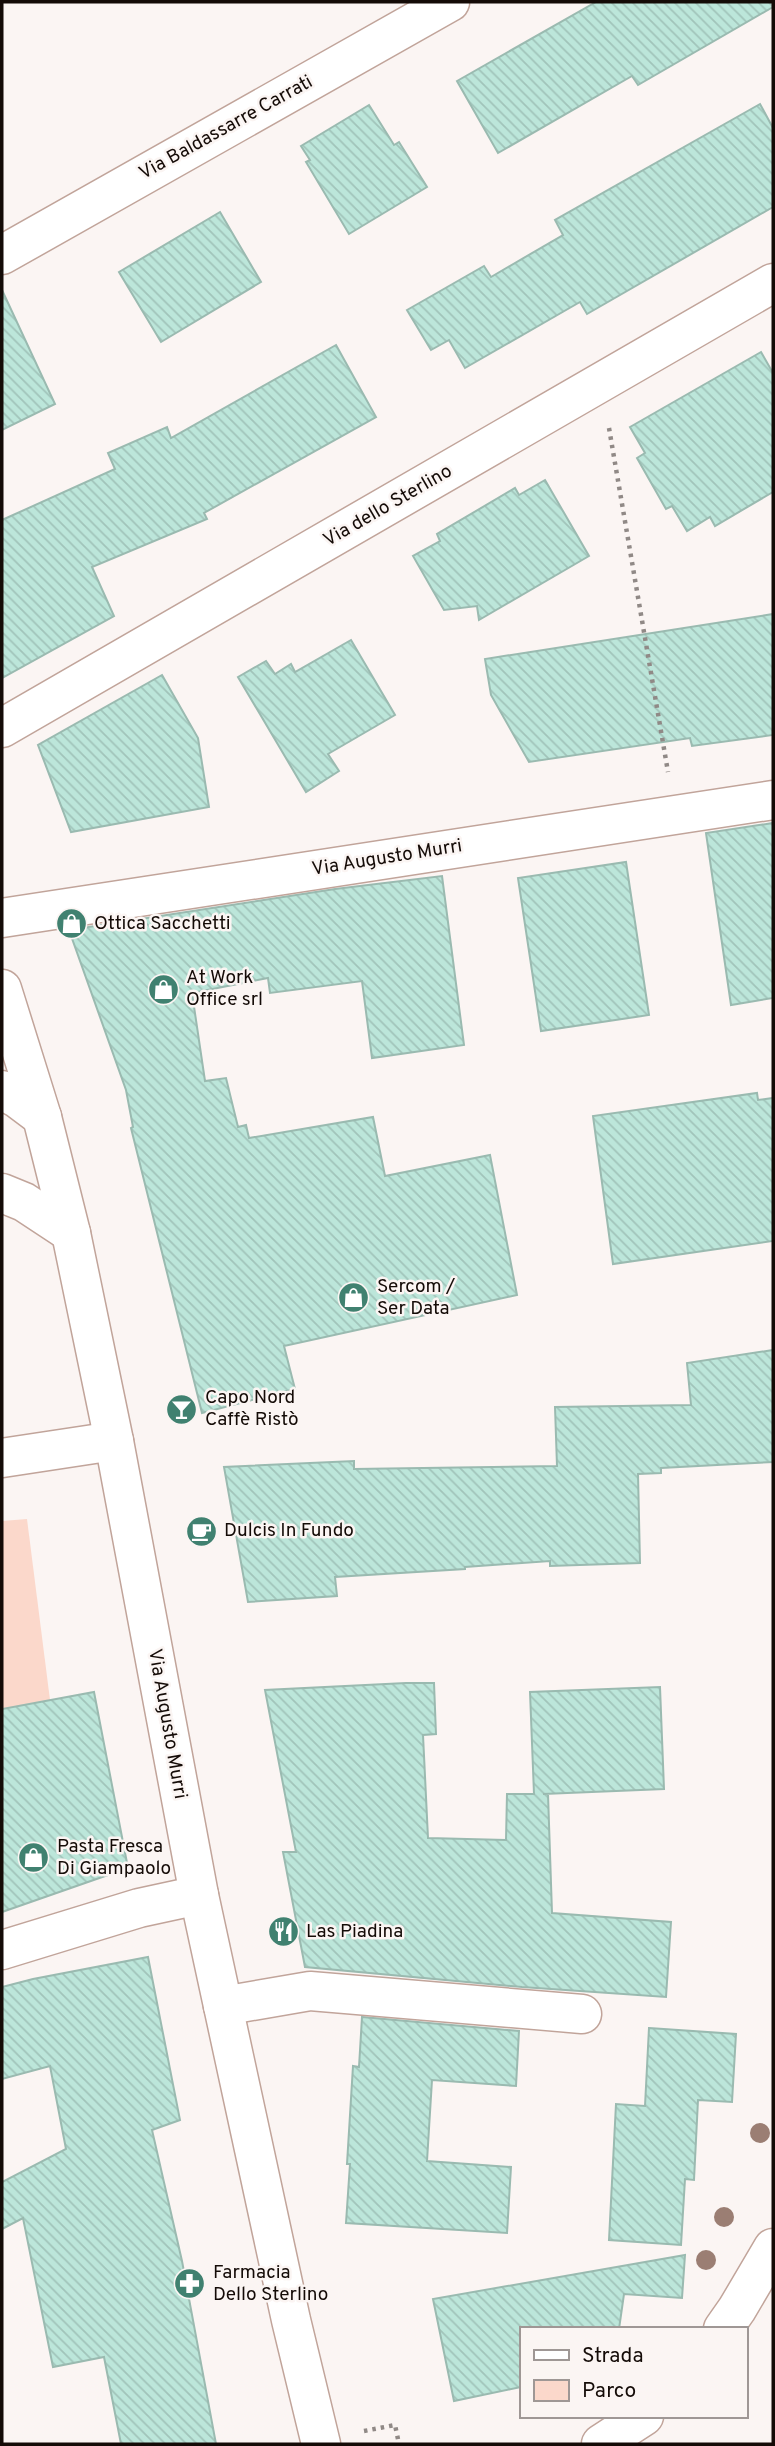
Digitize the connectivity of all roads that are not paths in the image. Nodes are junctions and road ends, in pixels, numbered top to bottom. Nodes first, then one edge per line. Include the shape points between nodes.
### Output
1 (450, 2) edge
2 (2, 255) edge
3 (773, 283) edge
4 (2, 728) edge
5 (773, 800) edge
6 (2, 918) edge
7 (2, 989) edge
8 (2, 1090) edge
9 (42, 1116) junction
10 (2, 1193) edge
11 (71, 1234) junction
12 (114, 1441) junction
13 (2, 1458) edge
14 (199, 1895) junction
15 (2, 1950) edge
16 (223, 2006) junction
17 (582, 2014) dead end
18 (773, 2248) edge
19 (724, 2327) edge
20 (641, 2418) edge
21 (321, 2444) edge
22 (601, 2444) edge

1 - 2 street, Via Baldassarre Carrati
3 - 4 street, Via dello Sterlino
5 - 6 street, Via Augusto Murri
7 - 9 street, Via Augusto Murri
8 - 9 street
9 - 11 street, Via Augusto Murri
10 - 11 street via 24,1202
11 - 12 street, Via Augusto Murri
12 - 13 street
12 - 14 street, Via Augusto Murri
14 - 15 street via 139,1908
14 - 16 street, Via Augusto Murri
16 - 17 street via 310,1991
16 - 21 street, Via Augusto Murri
18 - 19 street
20 - 22 street

